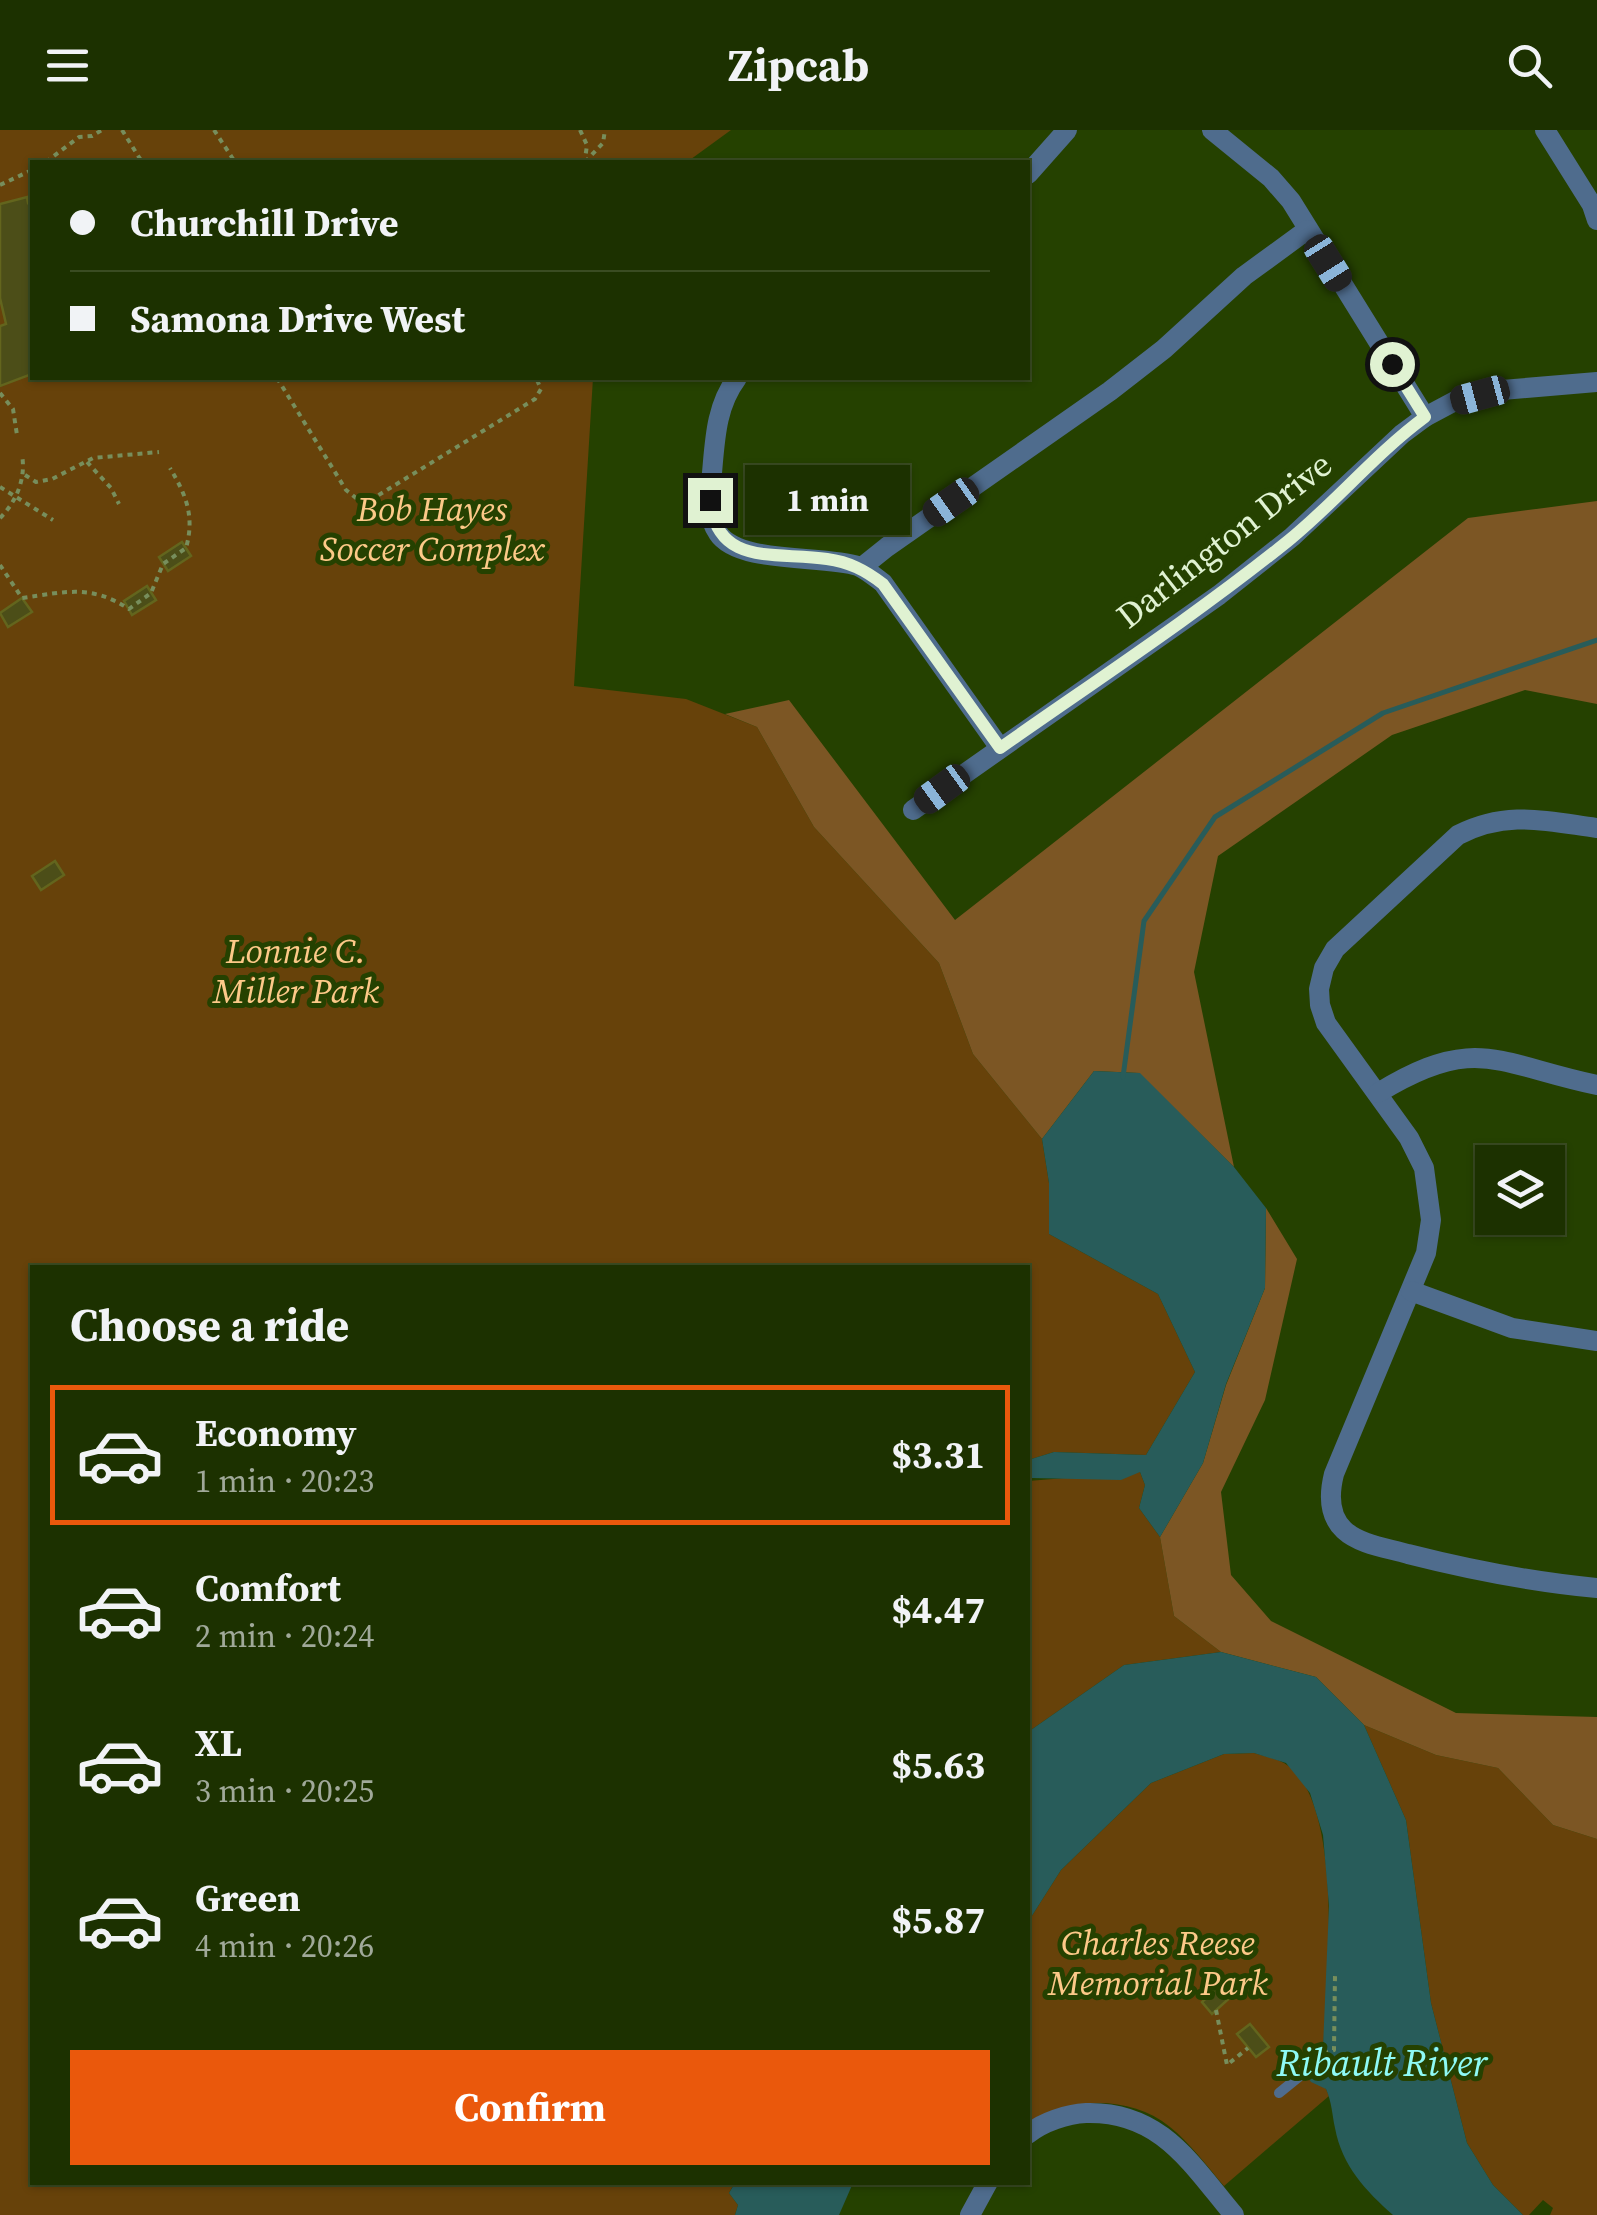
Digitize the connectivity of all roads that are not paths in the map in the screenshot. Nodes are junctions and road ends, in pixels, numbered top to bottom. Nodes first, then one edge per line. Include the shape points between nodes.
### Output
1 (1067, 130) edge
2 (1212, 130) edge
3 (1545, 130) edge
4 (1030, 172) edge
5 (1597, 220) edge
6 (1307, 230) junction
7 (736, 380) edge
8 (1597, 382) edge
9 (1425, 417) junction
10 (862, 568) junction
11 (1000, 748) junction
12 (913, 810) dead end
13 (1597, 828) edge
14 (1597, 1085) edge
15 (1378, 1092) junction
16 (1411, 1291) junction
17 (1597, 1340) edge
18 (1597, 1588) edge
19 (1300, 2076) dead end
20 (1279, 2093) dead end
21 (1030, 2133) edge
22 (986, 2185) edge
23 (970, 2215) edge
24 (1234, 2215) edge

1 - 4 street
2 - 6 street via 1271,178
3 - 5 street
6 - 9 street
6 - 10 street via 1110,392
7 - 10 street via 717,421 710,500 718,535 753,552
8 - 9 street, Darlington Drive via 1502,390 1455,401
9 - 11 street, Darlington Drive via 1234,583
10 - 11 street via 883,584
11 - 12 street, Darlington Drive
13 - 15 street via 1503,818 1483,822 1458,835 1335,949 1319,989 1326,1023
14 - 15 street via 1473,1056 1412,1072
15 - 16 street via 1410,1138 1429,1192 1426,1252
16 - 17 street via 1512,1328
16 - 18 street via 1334,1474 1329,1492 1341,1528 1367,1543 1462,1568
19 - 20 lane
21 - 24 street via 1077,2114 1128,2117 1172,2142
22 - 23 street

